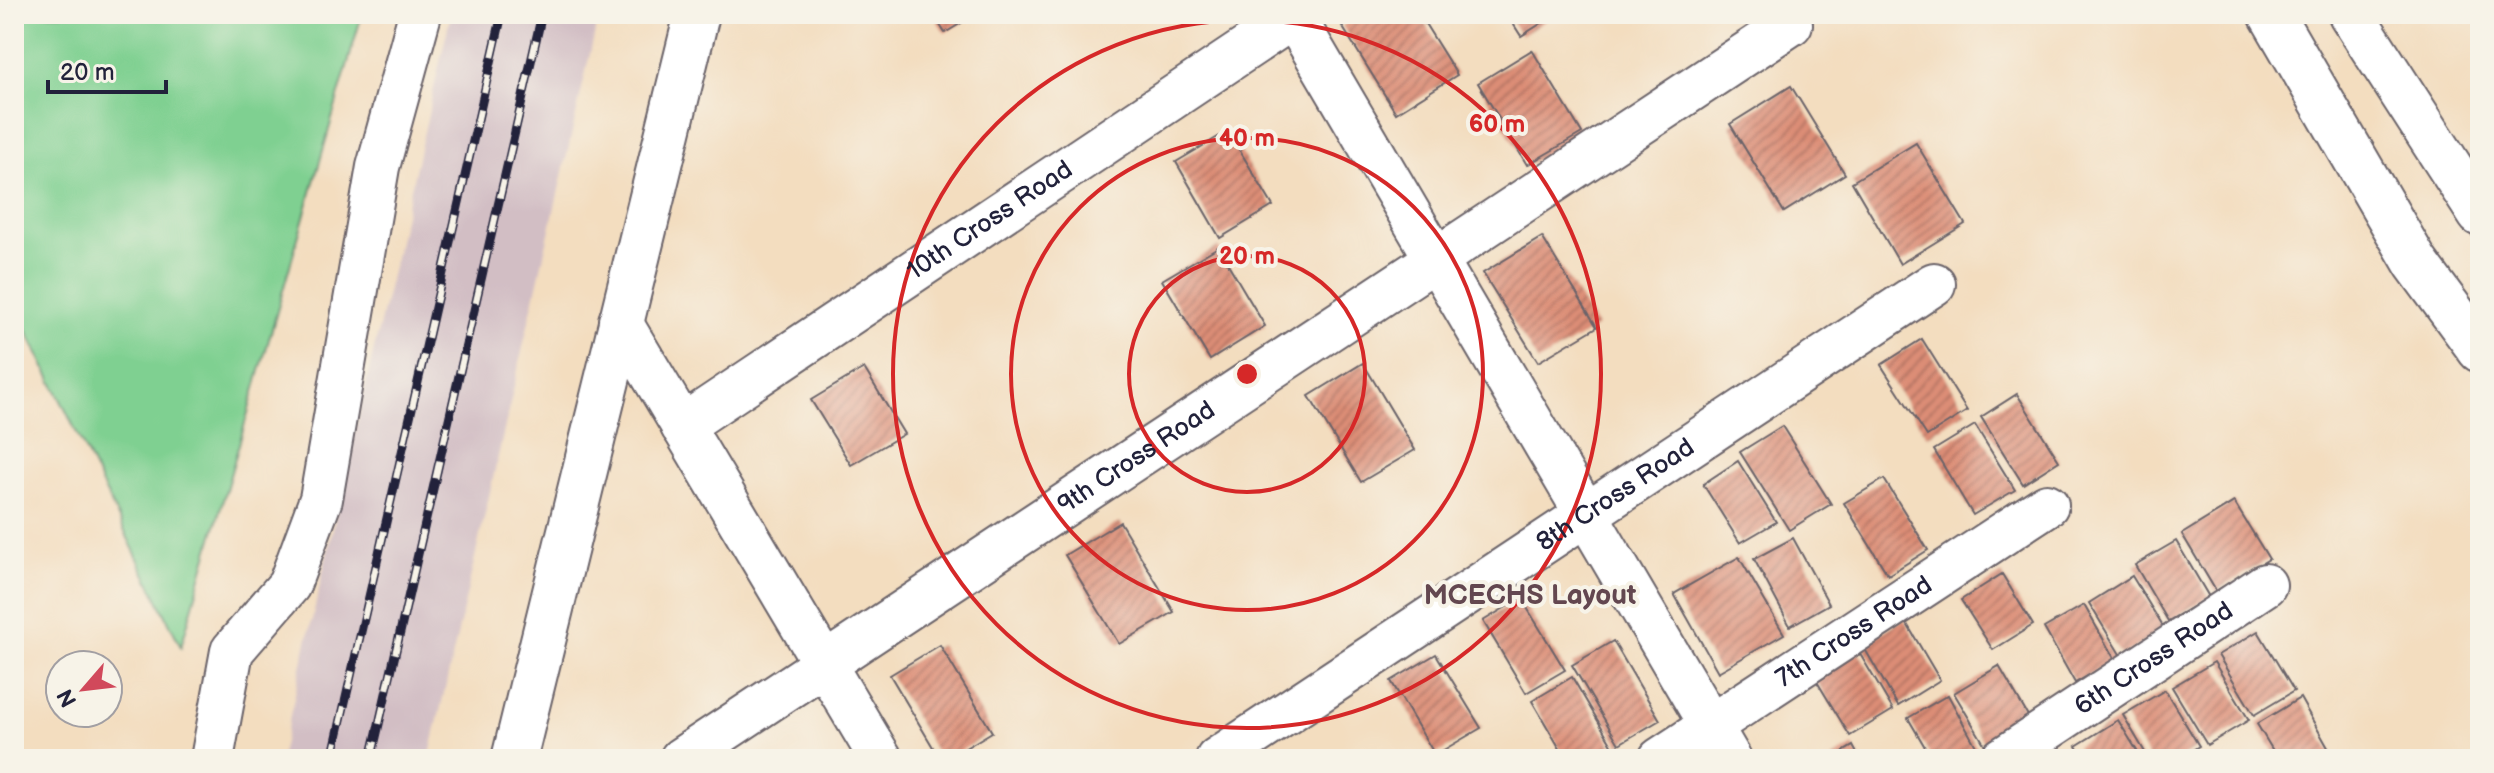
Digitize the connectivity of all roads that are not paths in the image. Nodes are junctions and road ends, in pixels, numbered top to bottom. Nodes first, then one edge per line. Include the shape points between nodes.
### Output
1 (420, 14) edge
2 (697, 14) edge
3 (2271, 14) edge
4 (2351, 14) edge
5 (1295, 15) edge
6 (1791, 24) dead end
7 (2480, 214) edge
8 (1436, 259) junction
9 (1934, 284) dead end
10 (620, 321) junction
11 (2480, 350) edge
12 (682, 426) junction
13 (2047, 505) dead end
14 (1586, 515) junction
15 (2265, 585) dead end
16 (824, 664) junction
17 (1720, 742) edge
18 (212, 759) edge
19 (514, 759) edge
20 (681, 759) edge
21 (881, 759) edge
22 (1217, 759) edge
23 (1660, 759) edge
24 (2002, 759) edge

1 - 18 street via 378,167 321,499 289,585 232,651
2 - 10 street
3 - 11 street via 2416,263
4 - 7 street
5 - 8 street
5 - 12 street, 10th Cross Road
6 - 8 street, 9th Cross Road
8 - 14 street
8 - 16 street, 9th Cross Road
9 - 14 street, 8th Cross Road
10 - 12 street
10 - 19 street
12 - 16 street
13 - 17 street, 7th Cross Road
14 - 17 street
14 - 22 street, 8th Cross Road
15 - 24 street, 6th Cross Road
16 - 20 street, 9th Cross Road
16 - 21 street
17 - 23 street, 7th Cross Road

